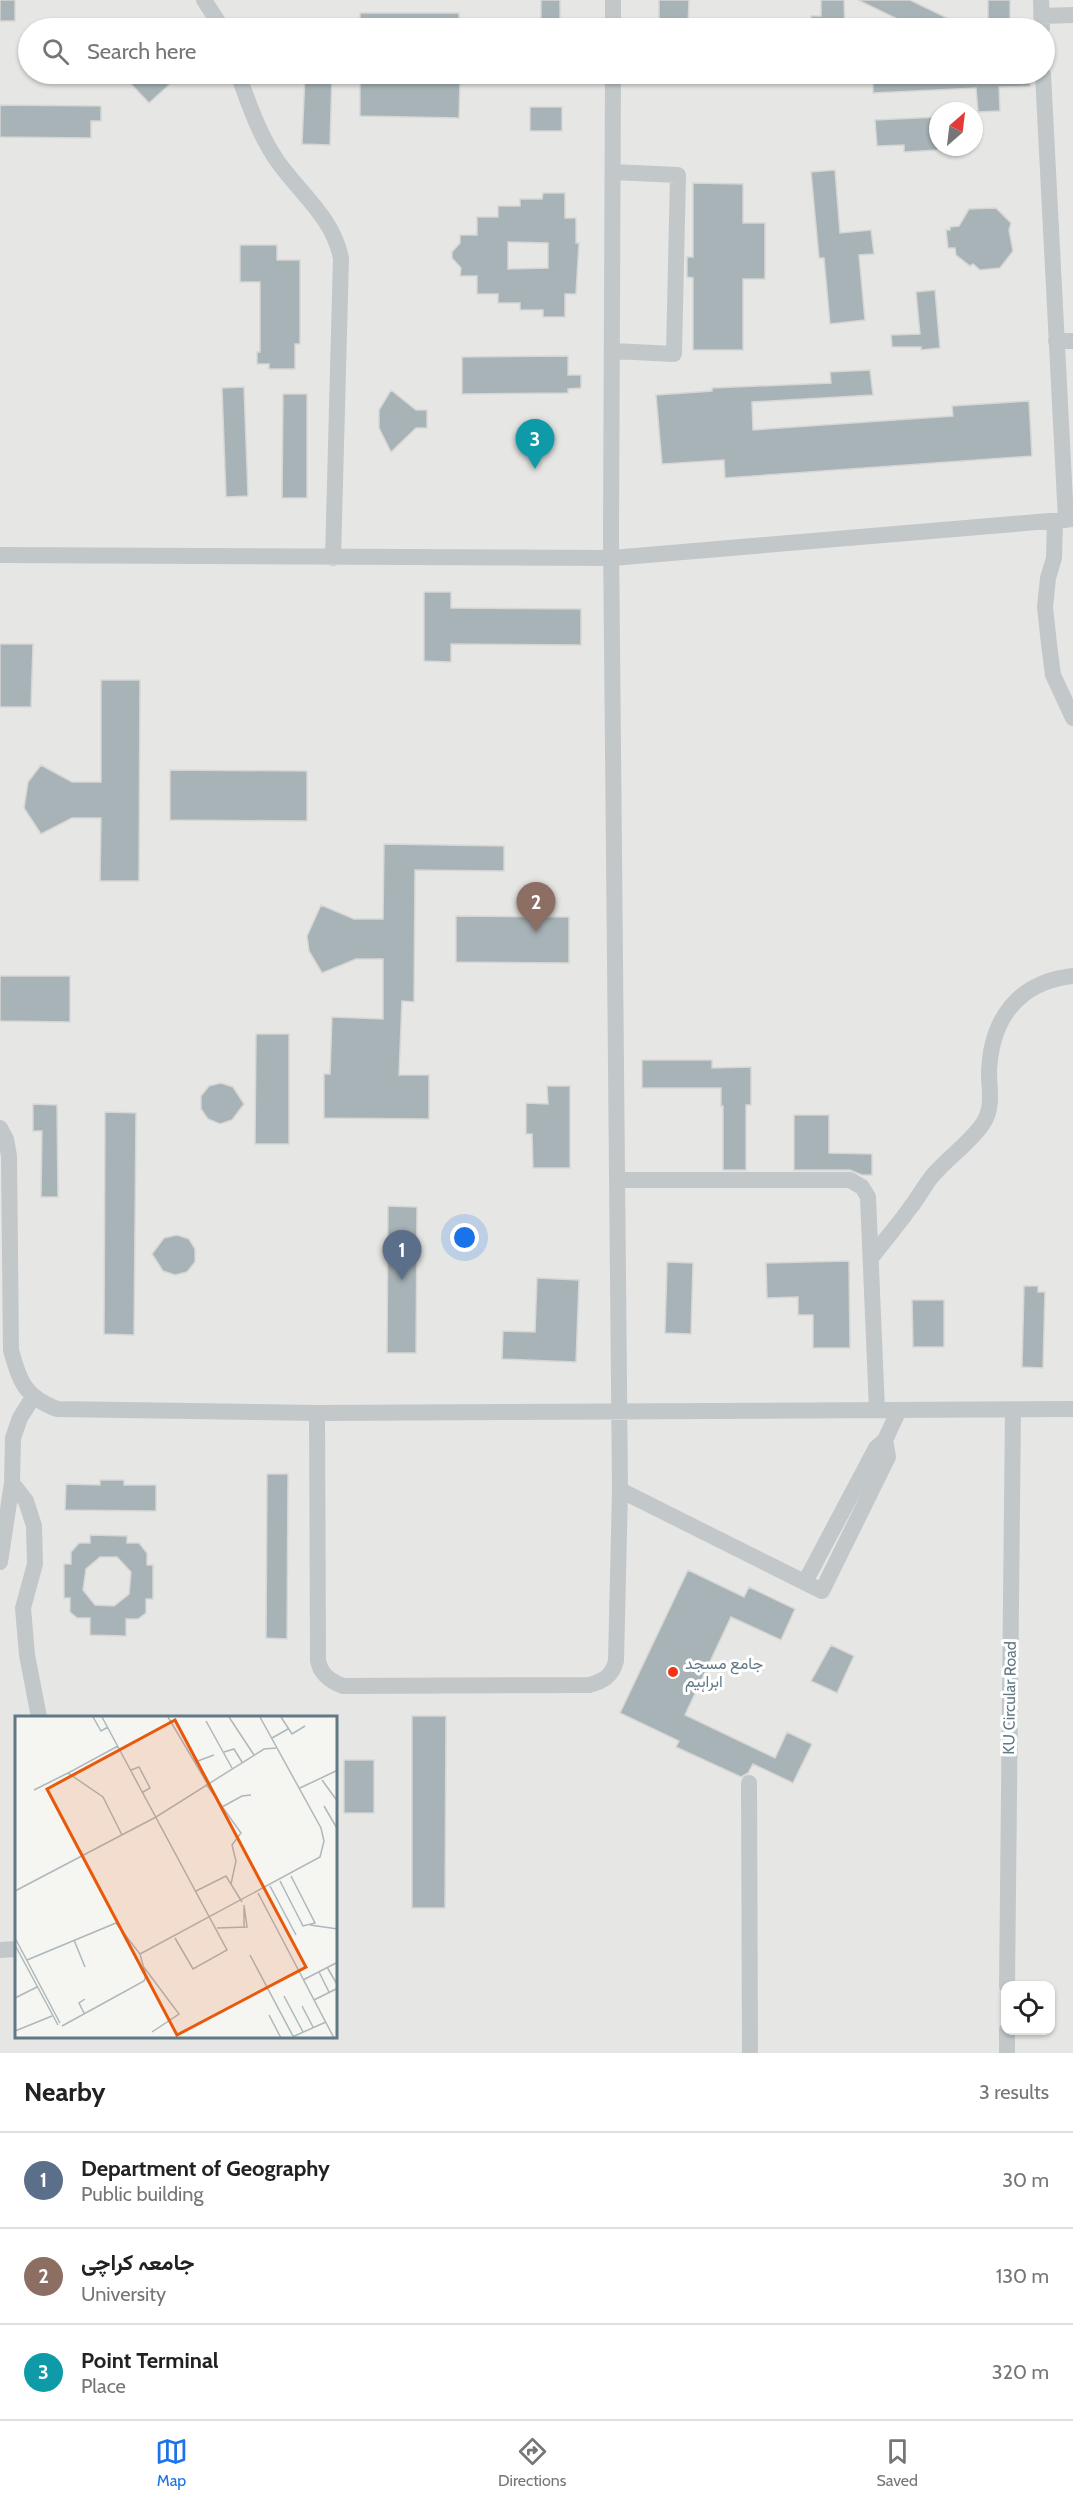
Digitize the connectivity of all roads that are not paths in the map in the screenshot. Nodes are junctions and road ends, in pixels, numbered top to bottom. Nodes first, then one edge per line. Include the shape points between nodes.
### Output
1 (204, 0) edge
2 (613, 0) edge
3 (1041, 15) edge
4 (1073, 15) edge
5 (216, 18) edge
6 (613, 18) edge
7 (242, 84) edge
8 (613, 84) edge
9 (1044, 84) edge
10 (613, 172) junction
11 (1064, 341) edge
12 (614, 351) junction
13 (1064, 520) edge
14 (0, 555) edge
15 (333, 558) junction
16 (612, 558) junction
17 (1073, 718) edge
18 (1073, 976) edge
19 (0, 1128) edge
20 (617, 1180) junction
21 (871, 1258) junction
22 (33, 1397) junction
23 (1073, 1408) edge
24 (877, 1410) junction
25 (899, 1410) junction
26 (1013, 1410) junction
27 (619, 1412) junction
28 (318, 1413) junction
29 (12, 1483) junction
30 (620, 1490) junction
31 (0, 1562) edge
32 (39, 1716) edge
33 (749, 1784) dead end
34 (15, 1949) edge
35 (0, 1950) edge
36 (1007, 1981) edge
37 (1007, 2035) edge
38 (750, 2053) edge
39 (1007, 2053) edge

1 - 5 street
2 - 6 street
3 - 4 street
7 - 15 street via 258,128 279,163 313,202 338,244 341,258
8 - 10 street
9 - 11 street
10 - 12 street
10 - 12 street via 678,175 674,354
11 - 13 street
12 - 16 street
13 - 16 street
13 - 17 street via 1048,578 1045,607 1053,675
14 - 15 street
15 - 16 street
16 - 20 street
18 - 21 street via 1045,982 1013,1003 998,1026 991,1055 991,1100 982,1125 933,1175
19 - 22 street via 9,1156 11,1350 16,1371
20 - 21 street via 850,1180 862,1187 868,1197
20 - 27 street
21 - 24 street
22 - 28 street via 57,1409 71,1410
22 - 29 street via 13,1438
23 - 26 street
24 - 25 street
24 - 27 street
25 - 26 street
25 - 30 street via 885,1440 888,1457 822,1591
26 - 36 street, KU Circular Road
27 - 28 street
27 - 30 street
28 - 30 street via 318,1660 326,1677 343,1686 589,1685 606,1678 616,1661
29 - 31 street
29 - 32 street via 26,1500 34,1526 35,1564 23,1608
33 - 38 street
34 - 35 street
37 - 39 street

